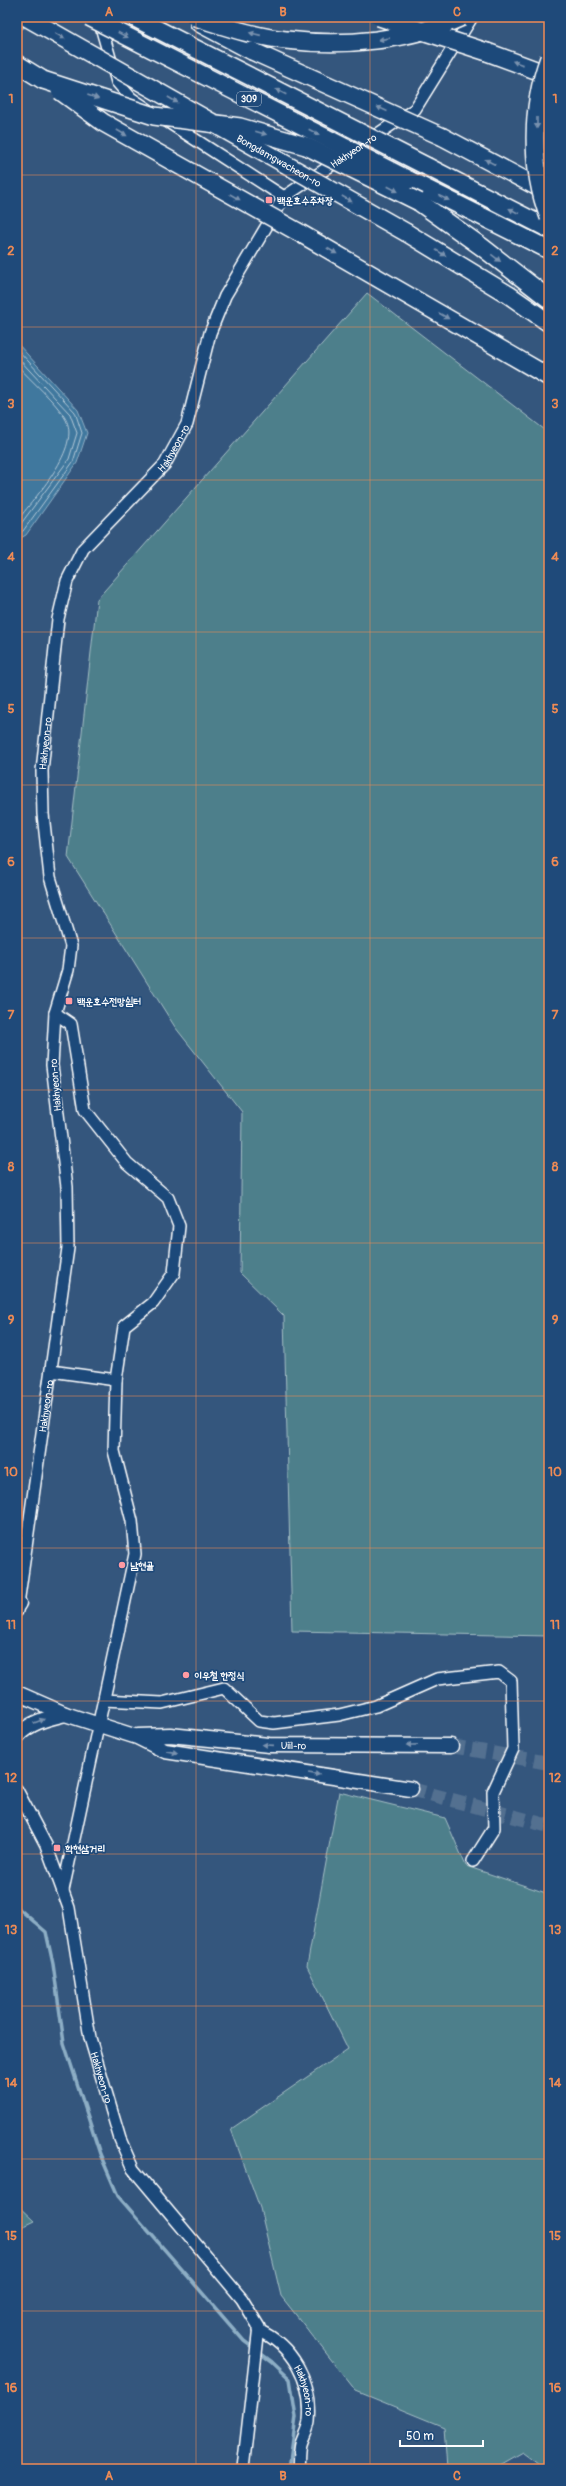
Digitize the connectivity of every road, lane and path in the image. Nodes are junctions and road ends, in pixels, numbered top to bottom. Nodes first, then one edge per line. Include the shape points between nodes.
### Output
1 (26, 17) edge
2 (89, 17) edge
3 (98, 17) edge
4 (133, 17) edge
5 (188, 17) edge
6 (195, 17) edge
7 (379, 17) edge
8 (462, 17) edge
9 (472, 17) edge
10 (549, 58) edge
11 (17, 64) edge
12 (549, 75) edge
13 (43, 80) junction
14 (549, 192) edge
15 (284, 197) junction
16 (549, 217) edge
17 (549, 229) edge
18 (549, 250) edge
19 (549, 300) edge
20 (549, 323) edge
21 (549, 377) edge
22 (55, 1013) junction
23 (51, 1371) junction
24 (116, 1380) junction
25 (18, 1607) edge
26 (17, 1693) edge
27 (104, 1700) junction
28 (65, 1714) junction
29 (98, 1726) junction
30 (17, 1736) edge
31 (137, 1736) junction
32 (451, 1746) tunnel mouth
33 (411, 1789) tunnel mouth
34 (17, 1790) edge
35 (473, 1860) dead end
36 (62, 1890) junction
37 (258, 2333) junction
38 (243, 2469) edge
39 (299, 2469) edge

1 -> 20 highway, Bongdamgwacheon-ro, bridge via 407,233 509,295
2 -> 18 highway, 309, bridge
3 - 15 street via 117,82 131,98
17 -> 4 highway, 309, bridge
14 -> 5 highway, bridge via 443,137 252,51
8 -> 6 highway, bridge via 446,24 387,39 334,44 285,40
12 -> 7 highway, bridge
9 - 15 street, Hakhyeon-ro via 414,109
10 -> 16 highway, bridge via 539,98 536,142 542,200
11 - 13 highway
13 -> 19 highway, bridge via 154,116 240,127 306,146 419,202
13 -> 21 highway, bridge via 104,123
15 - 22 street, Hakhyeon-ro via 225,296 210,333 187,424 165,464 83,549 67,581 58,619 42,771 43,814 50,877 71,946 68,970
22 - 23 street, Hakhyeon-ro via 52,1065 67,1187 68,1248
22 - 24 street via 71,1024 85,1110 127,1163 168,1198 179,1226 174,1273 153,1303 124,1326
23 - 24 street
23 - 25 street, Hakhyeon-ro
24 - 27 street via 114,1451 132,1521 135,1554
26 - 28 main road, Uiil-ro
27 - 29 street
27 - 35 street via 162,1703 224,1688 258,1720 274,1723 339,1715 376,1706 437,1679 499,1672 511,1681 513,1749 493,1792 494,1828
28 - 29 main road, Uiil-ro
30 -> 28 main road via 27,1726
29 - 31 main road, Uiil-ro
29 - 36 street
32 -> 31 main road, Uiil-ro via 269,1745 170,1735
31 -> 33 main road, Uiil-ro via 165,1751
34 - 36 street, Hakhyeon-ro via 46,1845
36 - 37 street, Hakhyeon-ro via 69,1908 90,2038 123,2145 134,2169 242,2299
37 - 38 street
37 - 39 street, Hakhyeon-ro via 272,2336 290,2352 304,2379 309,2421 301,2446

